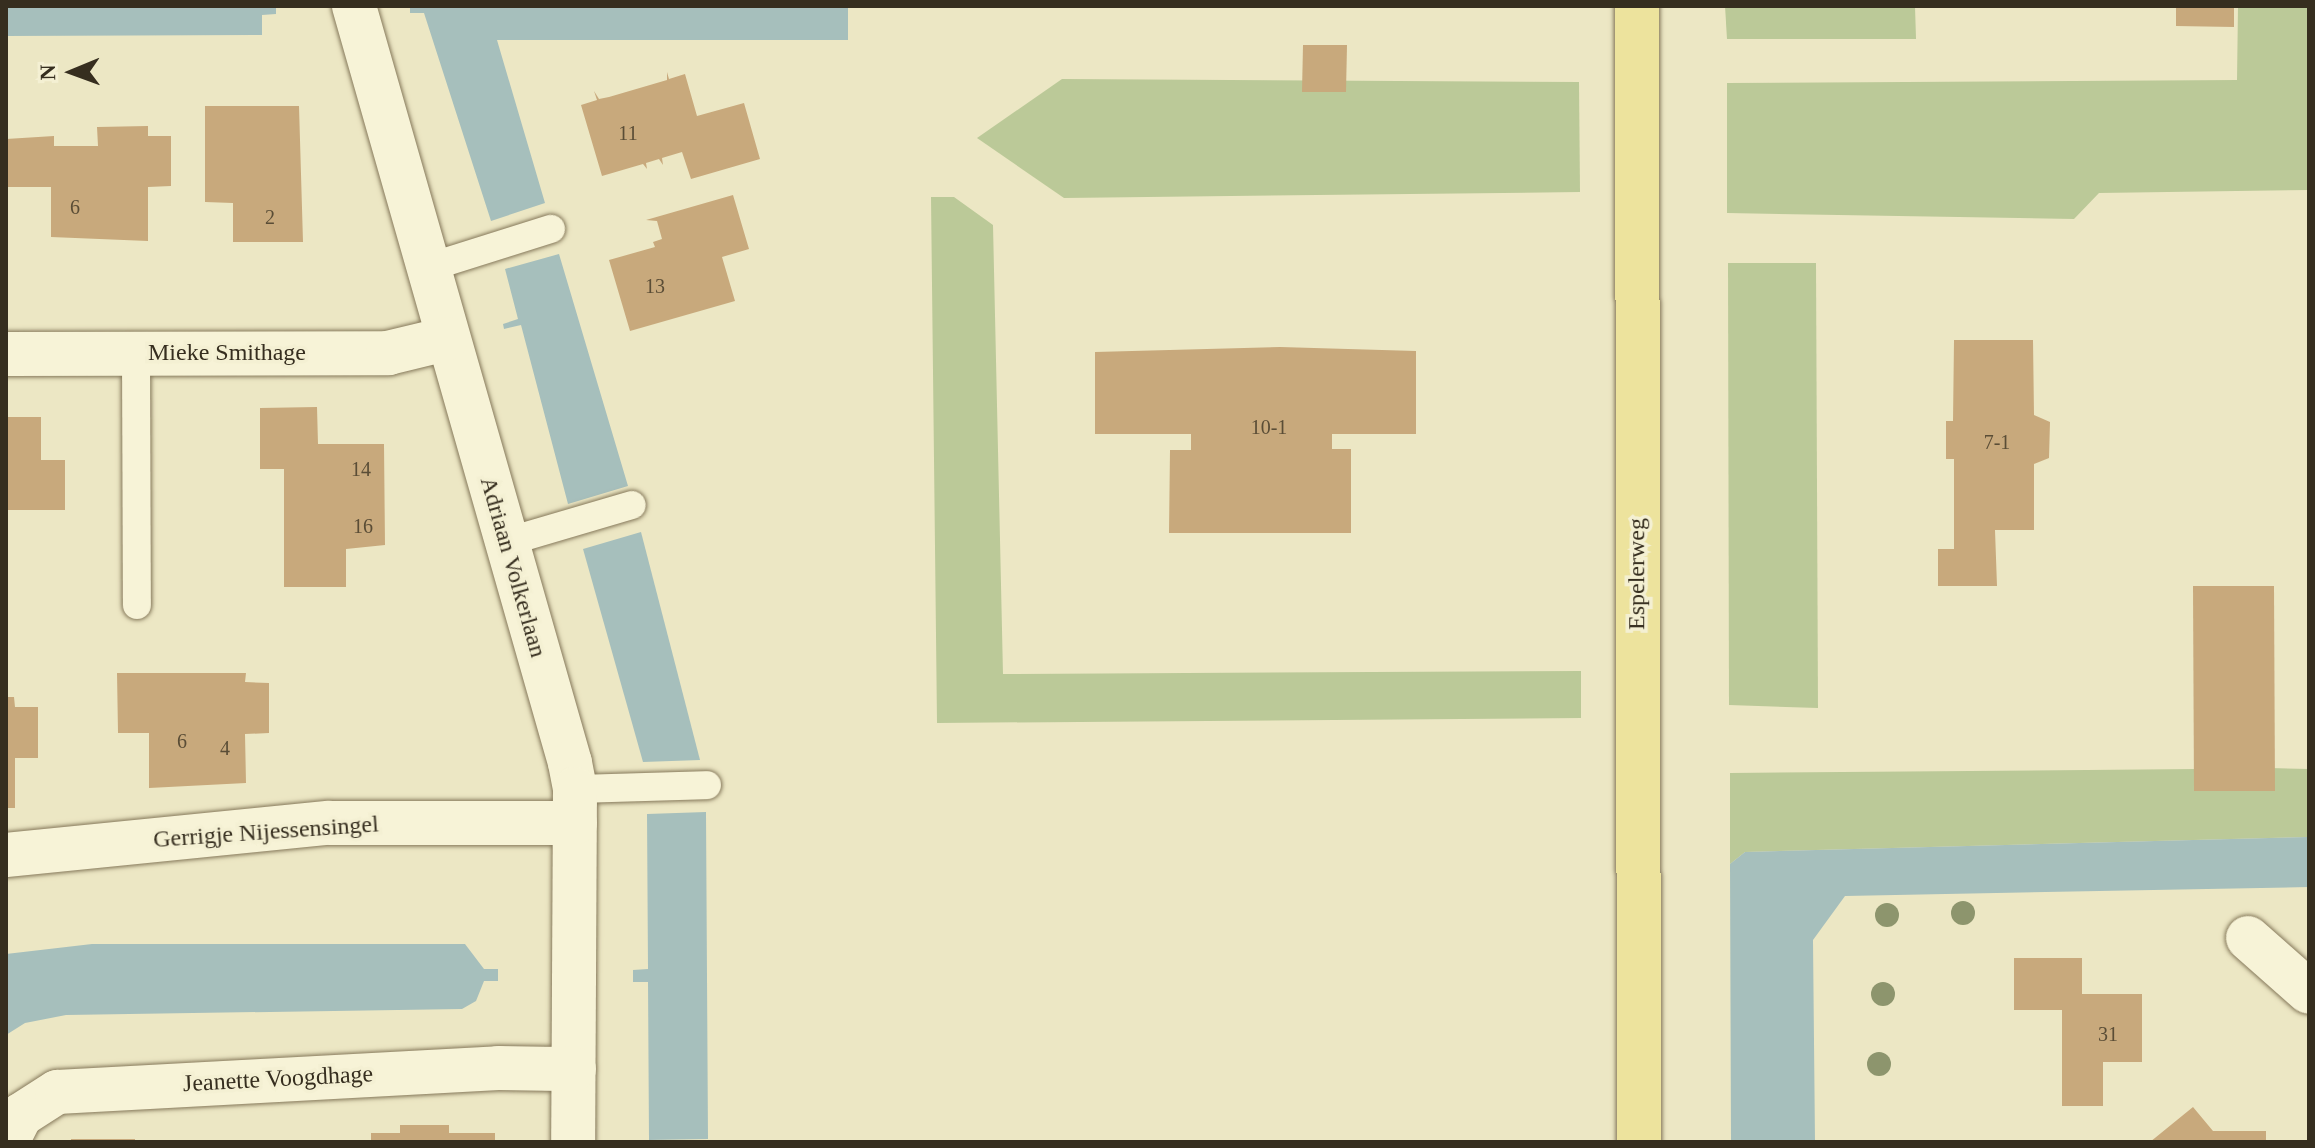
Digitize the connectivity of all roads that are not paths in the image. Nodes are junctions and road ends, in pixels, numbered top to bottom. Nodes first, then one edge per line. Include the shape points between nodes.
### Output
1 (354, 6) edge
2 (1608, 6) edge
3 (1637, 6) edge
4 (551, 229) dead end
5 (427, 268) junction
6 (446, 339) junction
7 (136, 353) junction
8 (6, 354) edge
9 (632, 505) dead end
10 (506, 542) junction
11 (137, 605) dead end
12 (707, 785) dead end
13 (575, 806) junction
14 (6, 855) edge
15 (2248, 938) dead end
16 (2309, 992) edge
17 (574, 1069) junction
18 (7, 1142) edge
19 (573, 1142) edge
20 (1611, 1142) edge
21 (1639, 1142) edge

1 - 5 street, Adriaan Volkerlaan
2 - 20 main road, Espelerweg
3 - 21 main road, Espelerweg
4 - 5 lane
5 - 6 street, Adriaan Volkerlaan
6 - 7 street, Mieke Smithage via 388,353
6 - 10 street, Adriaan Volkerlaan
7 - 8 street, Mieke Smithage
7 - 11 lane
9 - 10 lane
10 - 13 street, Adriaan Volkerlaan
12 - 13 lane
13 - 14 street, Gerrigje Nijessensingel via 329,823
13 - 17 street, Adriaan Volkerlaan
15 - 16 street
17 - 18 street, Jeanette Voogdhage via 498,1068 57,1092 21,1115
17 - 19 street, Adriaan Volkerlaan

